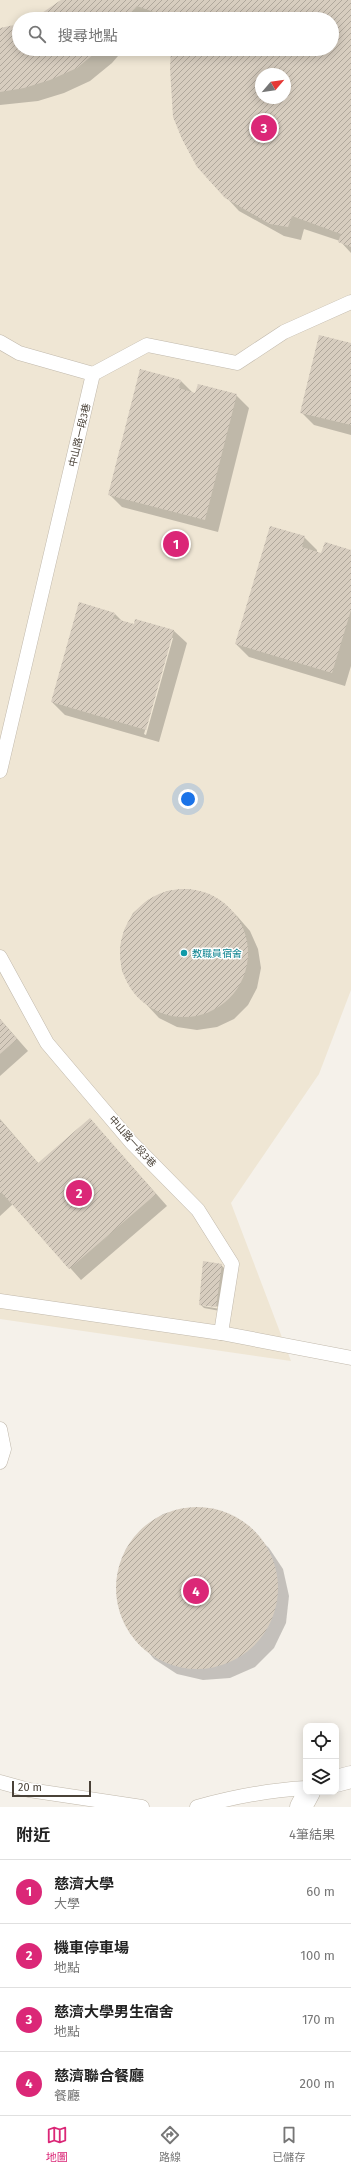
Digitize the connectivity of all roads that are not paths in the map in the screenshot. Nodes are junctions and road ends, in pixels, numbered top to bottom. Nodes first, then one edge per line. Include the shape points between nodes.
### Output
1 (351, 302) edge
2 (0, 342) edge
3 (93, 374) junction
4 (0, 771) edge
5 (0, 957) edge
6 (0, 1301) edge
7 (220, 1333) junction
8 (351, 1358) edge
9 (0, 1429) edge
10 (0, 1462) edge
11 (351, 1777) edge
12 (339, 1780) edge
13 (0, 1782) edge
14 (303, 1788) edge
15 (307, 1795) edge
16 (142, 1807) edge
17 (197, 1807) edge
18 (300, 1807) edge

1 - 3 lane via 284,332 238,363 147,345
2 - 3 lane via 19,354
3 - 4 lane, 中山路一段3巷
5 - 7 lane, 中山路一段3巷 via 47,1044 131,1142 198,1210 232,1264
6 - 7 lane
7 - 8 lane
9 - 10 lane via 4,1449
11 - 12 street
13 - 16 lane via 29,1790
14 - 17 lane via 228,1798
15 - 18 street

